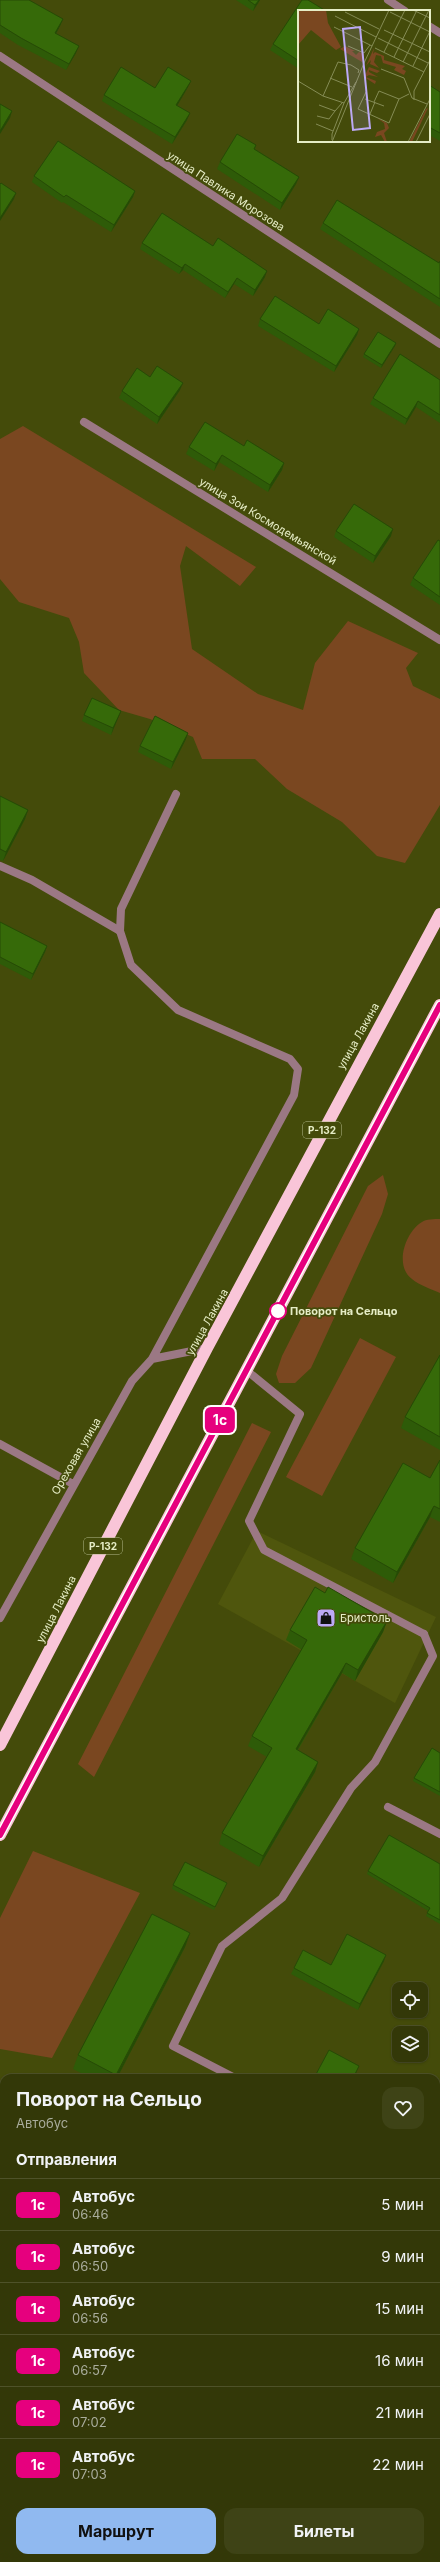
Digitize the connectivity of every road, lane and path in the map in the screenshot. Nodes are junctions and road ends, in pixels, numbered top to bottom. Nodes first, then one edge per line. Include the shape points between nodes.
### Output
1 (388, 0) edge
2 (403, 10) edge
3 (430, 27) edge
4 (440, 33) edge
5 (0, 56) edge
6 (440, 344) edge
7 (84, 422) dead end
8 (440, 640) edge
9 (176, 794) dead end
10 (0, 866) edge
11 (440, 914) edge
12 (120, 931) junction
13 (440, 1005) edge
14 (207, 1348) junction
15 (152, 1359) junction
16 (246, 1370) junction
17 (0, 1444) edge
18 (73, 1484) junction
19 (0, 1618) edge
20 (0, 1744) edge
21 (388, 1807) dead end
22 (440, 1834) edge
23 (0, 1835) edge
24 (227, 2074) edge

1 - 2 street
3 - 4 street
5 - 6 street, улица Павлика Морозова
7 - 8 street, улица Зои Космодемьянской
9 - 12 street via 122,909
10 - 12 street via 32,880
11 - 14 highway, улица Лакина / Р-132
12 - 15 street, Ореховая улица via 131,965 178,1010 290,1059 298,1069 294,1095
13 - 16 highway
14 - 15 street
14 - 20 highway, улица Лакина / Р-132
15 - 18 street, Ореховая улица via 132,1381
16 - 23 highway
16 - 24 street via 300,1414 249,1521 264,1550 424,1634 433,1656 375,1762 351,1788 282,1898 222,1946 173,2046
17 - 18 street
18 - 19 street, Ореховая улица
21 - 22 street

